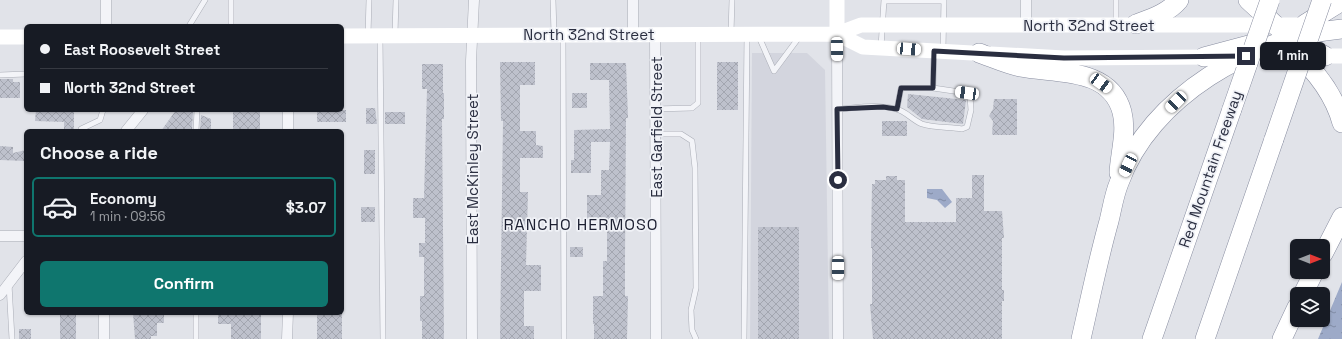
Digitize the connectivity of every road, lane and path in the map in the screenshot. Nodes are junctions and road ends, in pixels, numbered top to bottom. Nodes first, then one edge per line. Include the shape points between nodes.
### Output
1 (106, 0) edge
2 (205, 0) edge
3 (231, 0) edge
4 (396, 0) edge
5 (474, 0) edge
6 (553, 0) edge
7 (633, 0) edge
8 (732, 0) edge
9 (837, 0) edge
10 (884, 0) edge
11 (1026, 0) edge
12 (1116, 0) edge
13 (1179, 0) edge
14 (1248, 0) edge
15 (1270, 0) edge
16 (1322, 0) edge
17 (369, 1) edge
18 (944, 1) edge
19 (1342, 1) edge
20 (106, 24) edge
21 (190, 24) edge
22 (231, 24) edge
23 (1116, 24) junction
24 (1136, 24) junction
25 (882, 25) junction
26 (943, 25) junction
27 (1026, 25) junction
28 (1253, 25) joint
29 (1342, 26) edge
30 (1342, 29) edge
31 (1286, 33) junction
32 (558, 34) junction
33 (633, 34) junction
34 (655, 34) junction
35 (698, 34) junction
36 (731, 34) junction
37 (752, 34) junction
38 (801, 34) junction
39 (837, 34) junction
40 (395, 35) junction
41 (473, 35) junction
42 (344, 36) edge
43 (374, 36) junction
44 (0, 37) edge
45 (24, 37) edge
46 (881, 48) junction
47 (939, 51) junction
48 (980, 53) junction
49 (1246, 56) junction
50 (1300, 56) junction
51 (1333, 56) edge
52 (1204, 57) junction
53 (0, 74) edge
54 (24, 74) edge
55 (933, 88) junction
56 (655, 109) junction
57 (837, 109) junction
58 (897, 109) junction
59 (102, 112) edge
60 (142, 112) edge
61 (196, 112) edge
62 (288, 112) edge
63 (1342, 123) edge
64 (81, 129) edge
65 (128, 129) edge
66 (196, 129) edge
67 (288, 129) edge
68 (655, 134) junction
69 (1119, 183) junction
70 (1342, 208) edge
71 (1338, 224) edge
72 (0, 236) edge
73 (24, 236) edge
74 (1330, 240) edge
75 (24, 264) edge
76 (9, 284) junction
77 (0, 295) edge
78 (104, 315) edge
79 (196, 315) edge
80 (288, 315) edge
81 (1290, 322) edge
82 (12, 339) edge
83 (104, 339) edge
84 (196, 339) edge
85 (287, 339) edge
86 (383, 339) edge
87 (472, 339) edge
88 (564, 339) edge
89 (656, 339) edge
90 (696, 339) edge
91 (744, 339) edge
92 (838, 339) edge
93 (1081, 339) edge
94 (1152, 339) edge
95 (1206, 339) edge
96 (1282, 339) edge

1 - 20 street
2 - 21 lane
3 - 22 lane
4 - 40 lane
5 - 41 street, East McKinley Street
6 - 32 lane
7 - 33 street
8 - 36 lane
9 - 39 main road
10 - 18 lane
10 - 25 lane
11 - 27 street
12 - 23 lane
13 - 24 highway via 1162,14
14 - 31 highway
15 - 94 highway, Red Mountain Freeway, bridge
16 - 95 highway, bridge
17 - 43 lane
18 - 26 lane
19 - 31 highway
23 - 24 main road, North 32nd Street
23 - 27 main road, North 32nd Street
24 - 28 main road, North 32nd Street
25 - 26 main road, North 32nd Street
25 - 39 main road, North 32nd Street via 861,25
25 - 46 lane
26 - 27 main road, North 32nd Street
26 - 47 lane
28 - 31 highway
29 - 31 main road
30 - 31 highway
31 - 49 highway
31 - 50 highway
31 - 51 highway
31 - 52 highway
32 - 33 main road, North 32nd Street
32 - 41 main road, North 32nd Street
32 - 88 lane
33 - 34 main road, North 32nd Street
34 - 35 main road, North 32nd Street
34 - 56 street, East Garfield Street
35 - 36 main road, North 32nd Street
35 - 56 lane via 698,103 692,108
36 - 37 main road, North 32nd Street
37 - 38 main road, North 32nd Street
37 - 38 lane via 774,70
37 - 91 lane
38 - 39 main road, North 32nd Street
39 - 46 main road, North 32nd Street via 863,47
39 - 57 street
40 - 41 main road, North 32nd Street
40 - 43 main road, North 32nd Street
41 - 87 street, East McKinley Street
42 - 43 main road, North 32nd Street
43 - 86 lane
44 - 45 main road
46 - 47 main road, North 32nd Street
47 - 48 main road, North 32nd Street
47 - 55 lane
48 - 52 main road, North 32nd Street via 1064,58
48 - 69 highway via 1019,67 1083,75 1111,90 1118,101 1124,125
49 - 50 main road, North 32nd Street
49 - 52 main road, North 32nd Street
49 - 69 highway via 1210,76 1163,114 1140,144
50 - 51 main road, North 32nd Street
50 - 63 highway via 1328,90
53 - 54 lane
55 - 58 lane via 901,88
55 - 58 lane via 967,93 970,96 971,110 967,127 962,129 924,124
56 - 68 street, East Garfield Street
57 - 58 lane
57 - 92 street
59 - 64 lane via 100,120
60 - 65 street
61 - 66 lane
62 - 67 street
68 - 89 street, East Garfield Street
68 - 90 lane via 681,134 692,142 695,168 696,288 691,310 692,330
69 - 93 highway
70 - 71 highway
71 - 74 highway
72 - 73 street
75 - 76 street
76 - 77 street
76 - 82 lane
78 - 83 street
79 - 84 lane
80 - 85 street
81 - 96 highway

